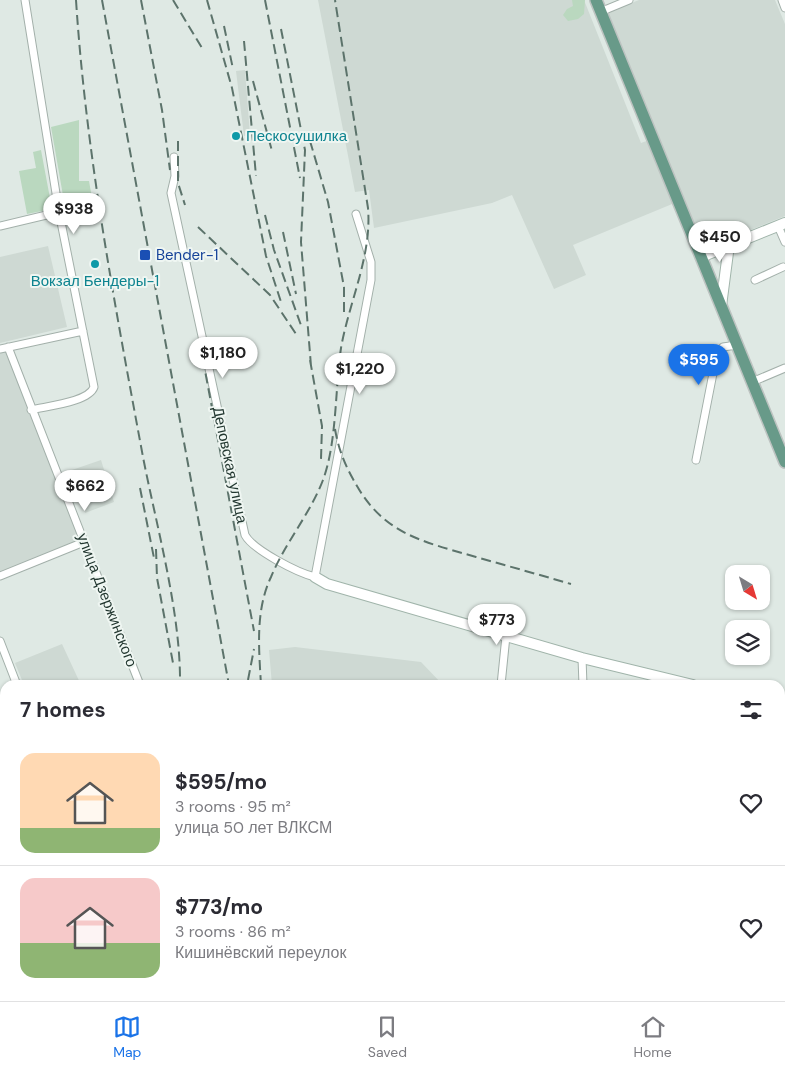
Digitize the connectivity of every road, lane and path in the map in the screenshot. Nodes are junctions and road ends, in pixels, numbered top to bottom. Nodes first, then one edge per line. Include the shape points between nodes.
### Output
1 (25, 0) edge
2 (596, 0) edge
3 (629, 0) edge
4 (782, 0) edge
5 (785, 8) edge
6 (600, 12) junction
7 (174, 157) dead end
8 (59, 212) junction
9 (356, 214) dead end
10 (782, 225) edge
11 (0, 226) edge
12 (785, 242) edge
13 (729, 245) junction
14 (701, 257) junction
15 (783, 267) dead end
16 (755, 280) dead end
17 (721, 306) junction
18 (83, 331) junction
19 (737, 345) junction
20 (4, 348) edge
21 (785, 368) edge
22 (752, 382) junction
23 (31, 410) junction
24 (696, 460) dead end
25 (785, 462) edge
26 (84, 542) junction
27 (0, 576) edge
28 (315, 577) junction
29 (506, 636) junction
30 (0, 641) edge
31 (582, 658) junction
32 (15, 680) edge
33 (138, 680) edge
34 (502, 680) edge
35 (584, 680) edge
36 (672, 680) edge

1 - 8 street
2 - 6 main road
3 - 6 street
4 - 5 street
6 - 14 main road
7 - 28 street, Деповская улица via 175,176 171,193 245,535 252,546 294,571
8 - 11 street
8 - 18 street
9 - 28 street via 372,267 371,280
10 - 12 street
10 - 13 street
13 - 14 street
13 - 17 street
14 - 17 main road
15 - 16 street
17 - 19 main road
18 - 20 street
18 - 23 street via 93,390 82,398
19 - 22 main road
19 - 24 street via 723,346 717,353
20 - 23 street, улица Дзержинского
21 - 22 street
22 - 25 main road
23 - 26 street, улица Дзержинского
26 - 27 street
26 - 33 street, улица Дзержинского
28 - 29 street via 327,584
29 - 31 street
29 - 34 street
30 - 32 street
31 - 35 street
31 - 36 street

